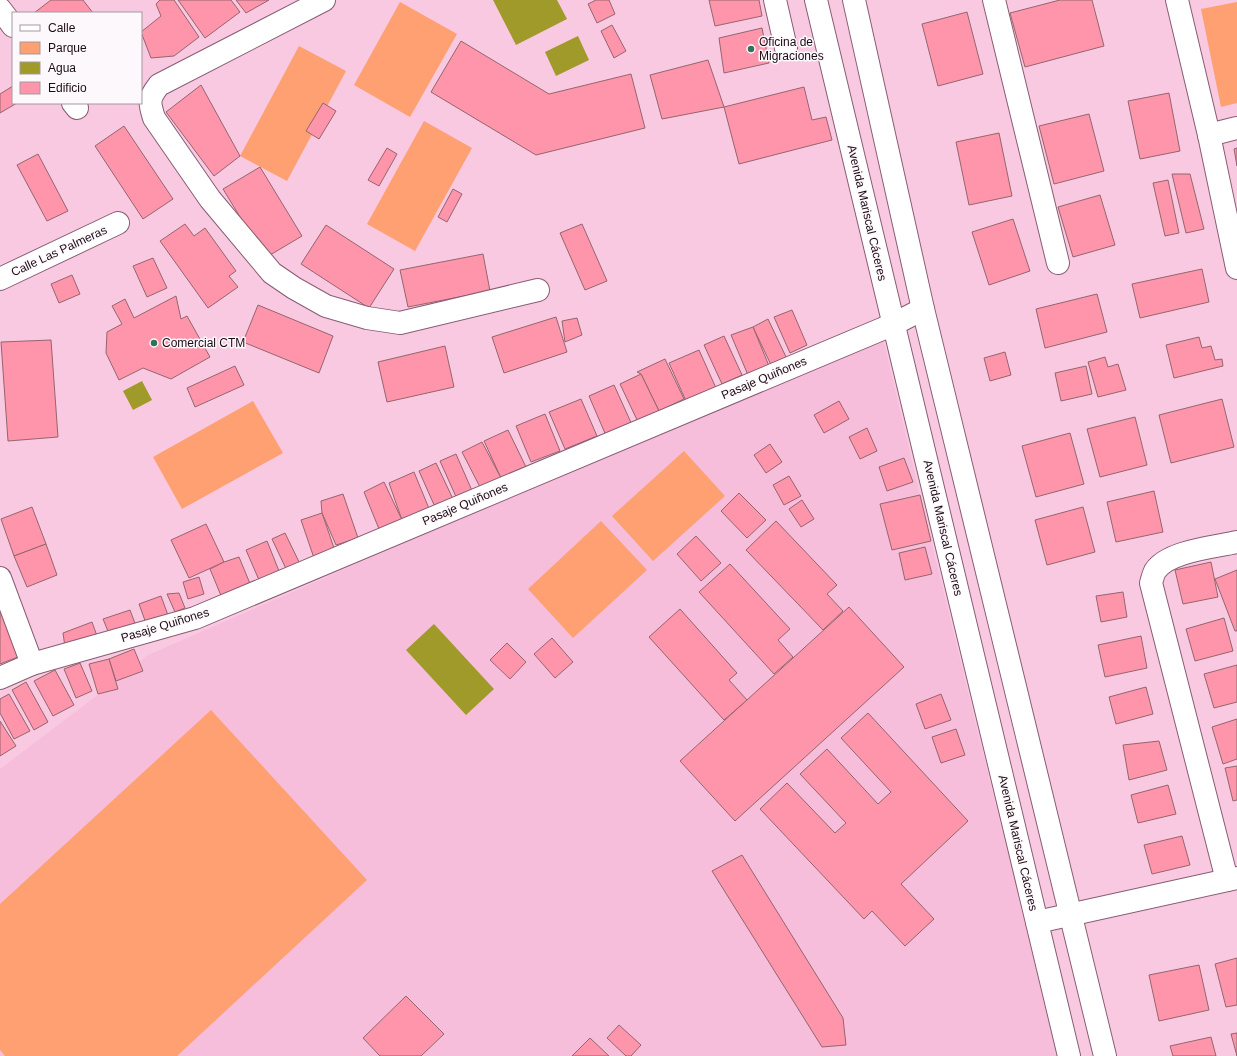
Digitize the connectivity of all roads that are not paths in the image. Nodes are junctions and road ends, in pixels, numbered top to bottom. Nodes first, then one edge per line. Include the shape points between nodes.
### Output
1 (324, 0) edge
2 (775, 0) edge
3 (816, 0) edge
4 (854, 0) edge
5 (994, 0) edge
6 (1178, 0) edge
7 (0, 9) edge
8 (12, 25) edge
9 (786, 48) dead end
10 (1237, 128) edge
11 (1209, 135) junction
12 (118, 223) dead end
13 (1058, 263) dead end
14 (1237, 268) edge
15 (0, 279) edge
16 (538, 290) dead end
17 (923, 309) junction
18 (894, 324) junction
19 (1237, 542) edge
20 (0, 578) edge
21 (32, 664) junction
22 (0, 678) edge
23 (1232, 879) edge
24 (1070, 915) junction
25 (1037, 922) junction
26 (1069, 1056) edge
27 (1105, 1056) edge

1 - 16 street via 159,85 152,94 149,104 154,118 210,199 272,273 326,306 367,318 400,323
2 - 9 street
3 - 18 street, Avenida Mariscal Cáceres
4 - 17 street
5 - 13 street
6 - 11 street
7 - 8 street
10 - 11 street
11 - 14 street
12 - 15 street, Calle Las Palmeras
17 - 18 street, Pasaje Quiñones
17 - 24 street
18 - 21 street, Pasaje Quiñones via 195,618
18 - 25 street, Avenida Mariscal Cáceres
19 - 23 street via 1182,553 1163,563 1155,572 1151,583
20 - 21 street
21 - 22 street, Pasaje Quiñones
23 - 24 street
24 - 25 street
24 - 27 street
25 - 26 street, Avenida Mariscal Cáceres

